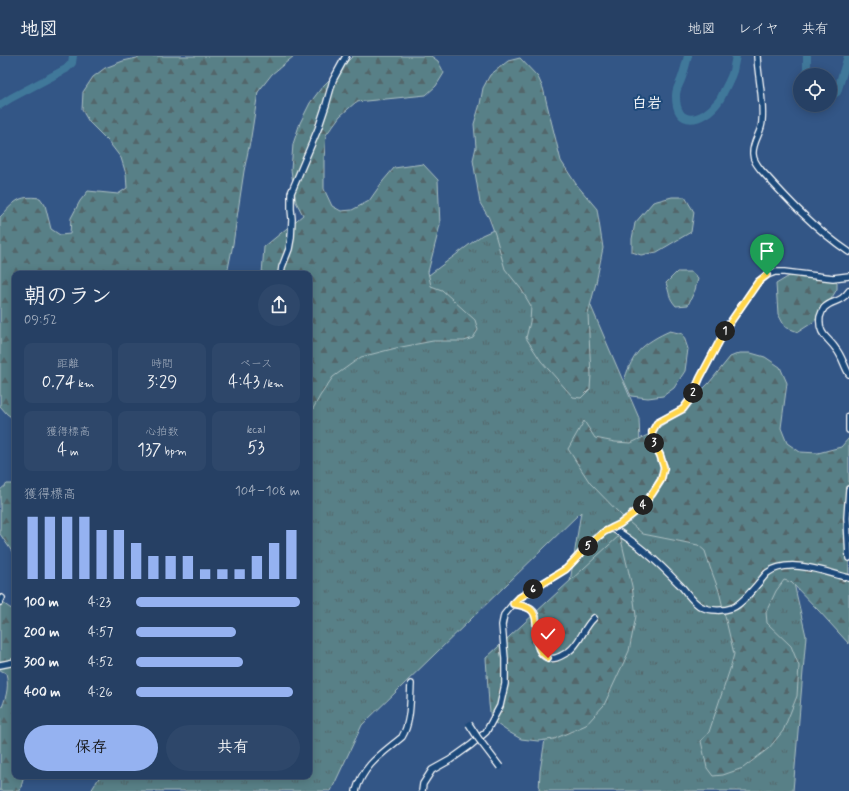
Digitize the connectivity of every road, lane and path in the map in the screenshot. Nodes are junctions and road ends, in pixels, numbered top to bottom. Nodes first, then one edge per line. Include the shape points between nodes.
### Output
1 (346, 56) edge
2 (757, 56) edge
3 (849, 252) edge
4 (281, 271) edge
5 (849, 276) edge
6 (849, 291) edge
7 (849, 374) edge
8 (849, 416) edge
9 (849, 430) edge
10 (849, 489) edge
11 (612, 528) junction
12 (849, 558) edge
13 (849, 578) edge
14 (513, 604) junction
15 (594, 618) dead end
16 (12, 663) edge
17 (0, 665) edge
18 (411, 684) dead end
19 (469, 724) dead end
20 (500, 767) dead end
21 (356, 791) edge
22 (422, 791) edge

1 - 4 street via 333,80 318,129 291,193 291,238
2 - 3 street via 762,123 753,148 756,163 797,210
5 - 11 street via 833,278 775,272 758,282 727,327 692,397 683,409 657,423 652,432 653,442 664,468 661,480 641,508
6 - 7 street via 843,298 823,309 820,323 824,337 837,349
8 - 9 street
10 - 12 street
11 - 13 street via 627,536 674,578 701,607 710,609 734,607 767,573 781,567 807,567
11 - 14 street via 592,542 566,569
14 - 15 street via 526,607 534,613 539,649 548,658 554,659 572,649
14 - 22 street via 504,615 502,625 505,684 500,706 486,732 450,760 432,770
16 - 17 street
18 - 21 street via 407,726 402,737 369,766
19 - 20 street, bridge

